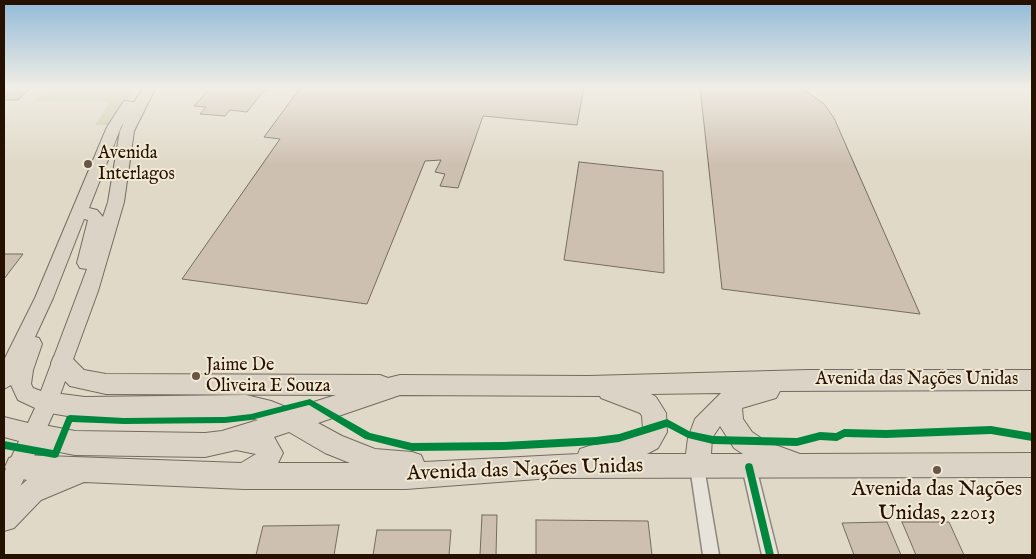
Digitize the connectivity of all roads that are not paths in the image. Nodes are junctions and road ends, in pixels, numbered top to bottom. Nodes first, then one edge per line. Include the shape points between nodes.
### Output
1 (123, 113) edge
2 (135, 113) edge
3 (79, 213) junction
4 (89, 291) junction
5 (44, 298) junction
6 (10, 362) edge
7 (62, 364) junction
8 (4, 380) edge
9 (808, 380) junction
10 (1032, 380) edge
11 (400, 385) junction
12 (589, 386) junction
13 (729, 400) junction
14 (46, 403) junction
15 (292, 421) junction
16 (4, 427) edge
17 (33, 435) junction
18 (238, 439) junction
19 (1032, 465) edge
20 (11, 466) edge
21 (551, 466) junction
22 (697, 467) junction
23 (749, 467) junction
24 (803, 467) junction
25 (86, 469) junction
26 (476, 470) junction
27 (244, 476) junction
28 (4, 497) edge
29 (4, 518) edge
30 (711, 555) edge
31 (770, 555) edge

1 - 3 main road
2 - 4 main road via 127,131 116,202
3 - 4 main road via 96,218 85,261
3 - 5 main road
4 - 7 main road
5 - 6 main road
5 - 14 main road via 21,384 25,394
6 - 8 main road
7 - 11 highway via 78,379 106,384
7 - 14 main road
9 - 10 highway, Avenida das Nações Unidas
9 - 12 highway, Avenida das Nações Unidas
9 - 13 highway
11 - 12 highway, Avenida das Nações Unidas
11 - 15 highway, Avenida das Nações Unidas
12 - 21 highway via 635,398 648,405 654,413 655,432 649,440 636,447
13 - 22 highway via 704,427
13 - 24 highway via 731,423 743,440 759,451
14 - 15 highway via 85,408 246,406
14 - 17 main road
15 - 18 highway, Avenida das Nações Unidas
15 - 26 highway via 334,445 375,461
16 - 17 main road
17 - 18 highway, Avenida das Nações Unidas via 101,444 205,445
17 - 20 main road
18 - 27 highway via 263,444 270,453 264,464
19 - 24 highway, Avenida das Nações Unidas
20 - 25 highway, Avenida das Nações Unidas
20 - 28 main road
21 - 22 highway, Avenida das Nações Unidas
21 - 26 highway, Avenida das Nações Unidas
22 - 23 highway, Avenida das Nações Unidas
22 - 30 street
23 - 24 highway, Avenida das Nações Unidas
23 - 31 street
25 - 27 highway, Avenida das Nações Unidas
25 - 29 highway via 32,491
26 - 27 highway, Avenida das Nações Unidas via 406,476

